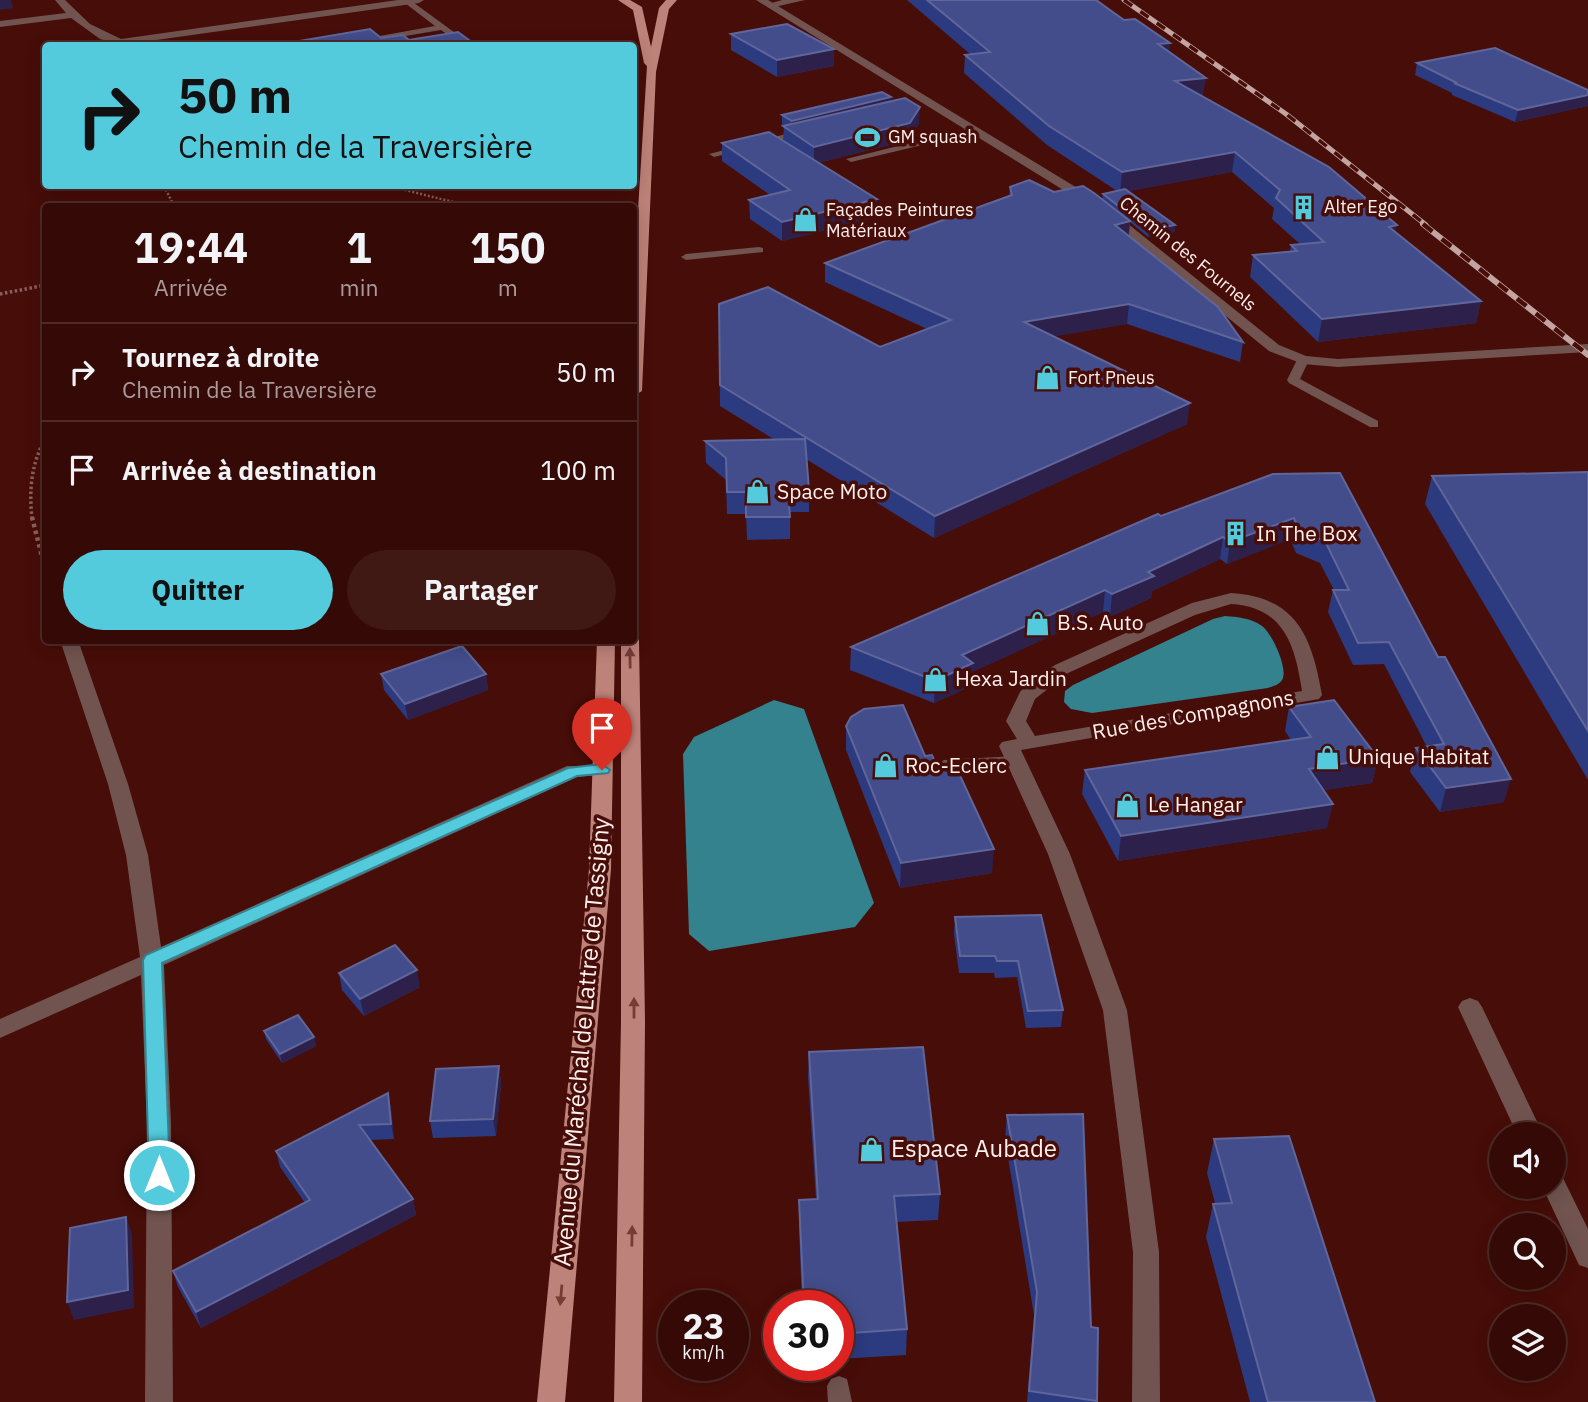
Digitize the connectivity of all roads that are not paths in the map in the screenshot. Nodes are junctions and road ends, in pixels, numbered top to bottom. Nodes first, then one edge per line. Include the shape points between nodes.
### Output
1 (60, 0) edge
2 (382, 0) edge
3 (623, 0) edge
4 (636, 0) edge
5 (650, 0) edge
6 (672, 0) edge
7 (800, 0) edge
8 (411, 1) edge
9 (764, 2) edge
10 (72, 15) junction
11 (0, 24) edge
12 (443, 27) junction
13 (97, 33) junction
14 (352, 42) edge
15 (464, 42) edge
16 (651, 72) junction
17 (930, 103) junction
18 (916, 106) edge
19 (822, 128) edge
20 (974, 130) junction
21 (714, 154) dead end
22 (851, 159) edge
23 (759, 250) dead end
24 (686, 257) dead end
25 (637, 335) edge
26 (1588, 348) edge
27 (1303, 360) junction
28 (1374, 424) dead end
29 (70, 644) edge
30 (606, 644) edge
31 (630, 644) edge
32 (1022, 752) junction
33 (944, 765) dead end
34 (602, 770) junction
35 (152, 960) junction
36 (1470, 1007) dead end
37 (0, 1029) edge
38 (1524, 1122) edge
39 (1561, 1199) edge
40 (1588, 1256) edge
41 (159, 1402) edge
42 (551, 1402) edge
43 (628, 1402) edge
44 (1146, 1402) edge

1 - 10 street
2 - 13 street via 155,34 120,37
3 - 16 main road via 638,9
4 - 5 main road
6 - 16 main road via 664,8
7 - 9 street, Chemin des Fournels
8 - 12 lane
8 - 13 street via 133,42 113,41
9 - 17 street, Chemin des Fournels
10 - 11 street
10 - 13 street
12 - 14 lane
12 - 15 lane
16 - 25 main road
17 - 18 lane
17 - 20 street, Chemin des Fournels
19 - 21 lane
20 - 22 lane
20 - 27 street, Chemin des Fournels via 1098,206 1274,348
23 - 24 lane
26 - 27 street, Chemin des Fournels via 1338,363
27 - 28 lane via 1293,380
29 - 35 street via 137,855
30 - 34 main road, Avenue du Maréchal de Lattre de Tassigny
43 -> 31 main road, Avenue du Maréchal de Lattre de Tassigny via 634,1132
32 - 32 street, Rue des Compagnons via 1312,695 1310,667 1290,622 1265,604 1237,597 1207,604 1049,676 1028,695 1016,721
32 - 33 lane
32 - 44 street, Rue des Compagnons via 1115,1010 1146,1252
34 - 35 street via 574,771
34 -> 42 main road, Avenue du Maréchal de Lattre de Tassigny via 600,869
35 - 37 street
35 - 41 street via 159,1123
36 - 38 street
39 - 40 street

